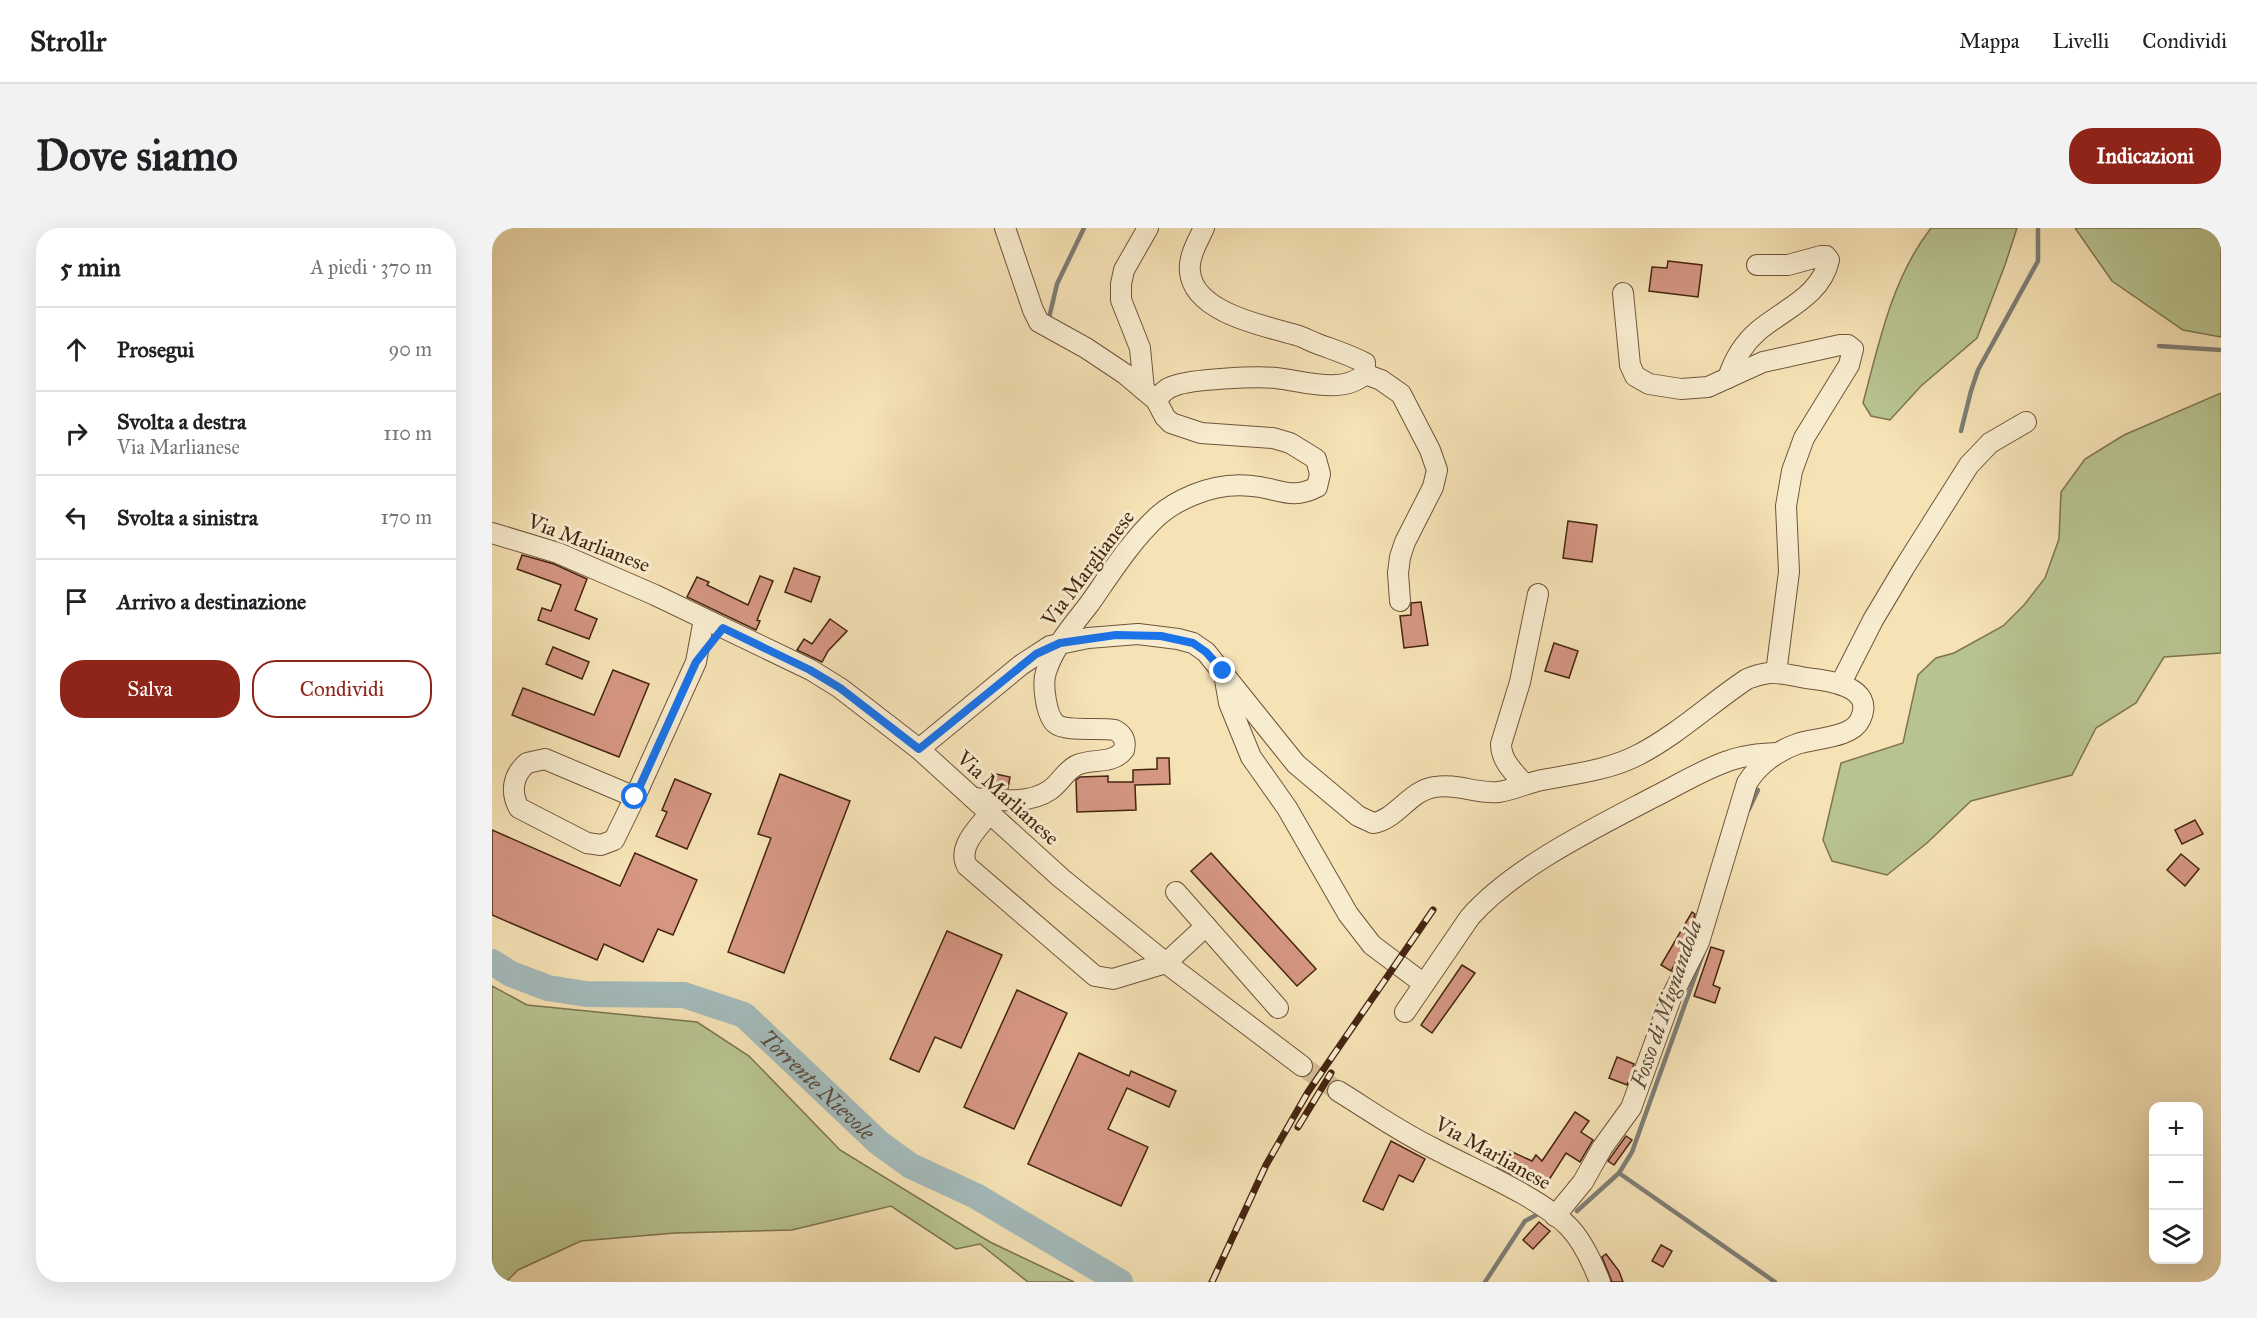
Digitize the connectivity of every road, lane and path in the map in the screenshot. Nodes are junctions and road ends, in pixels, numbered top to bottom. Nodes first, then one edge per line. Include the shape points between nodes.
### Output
1 (1005, 228) edge
2 (1148, 228) edge
3 (1204, 228) edge
4 (1757, 265) dead end
5 (1623, 292) dead end
6 (1365, 374) junction
7 (1728, 378) junction
8 (1150, 395) junction
9 (2026, 422) dead end
10 (492, 533) edge
11 (1538, 594) dead end
12 (1400, 601) dead end
13 (704, 619) junction
14 (723, 628) junction
15 (1060, 643) junction
16 (696, 662) junction
17 (1223, 671) junction
18 (1776, 673) junction
19 (1841, 683) junction
20 (919, 749) junction
21 (1778, 753) junction
22 (1524, 784) junction
23 (635, 797) junction
24 (973, 798) junction
25 (990, 813) junction
26 (1176, 892) dead end
27 (1206, 926) junction
28 (1166, 963) junction
29 (1424, 984) junction
30 (1278, 1008) dead end
31 (1405, 1012) dead end
32 (1302, 1066) tunnel mouth
33 (1338, 1091) tunnel mouth
34 (1555, 1216) junction
35 (1600, 1282) edge

1 - 8 street, Via Marglianese via 1039,322 1086,348
2 - 8 street via 1120,284 1121,300 1140,348
3 - 6 street via 1191,259 1190,273 1198,292 1257,326 1350,355 1365,363
4 - 7 street via 1788,265 1821,256 1829,260 1823,276 1808,294 1758,331 1741,349
5 - 7 street via 1626,349 1635,376 1649,384 1681,389 1708,387
6 - 8 street via 1345,385 1273,378 1187,382
6 - 12 street via 1401,394 1437,470 1400,557
7 - 18 street via 1774,359 1840,345 1853,349 1849,365 1804,438 1792,471 1786,506 1789,572
8 - 15 street, Via Marglianese via 1177,427 1201,433 1273,438 1307,452 1316,459 1320,474 1317,487 1305,493 1287,493 1231,485 1190,496 1159,515 1137,538
9 - 19 street via 1990,443 1969,465 1873,620
10 - 13 street, Via Marlianese via 581,562
11 - 22 street via 1520,682 1501,744 1507,763
13 - 14 street, Via Marlianese
13 - 16 street
14 - 16 street
14 - 20 street, Via Marlianese via 840,688
15 - 17 street via 1116,635 1161,636 1193,643
15 - 20 street via 1036,654
15 - 24 street, Via Marglianese via 1044,679 1053,720 1061,726 1115,730 1124,739 1124,750 1116,758 1071,768 1052,789 1032,798
16 - 23 street
17 - 22 street via 1296,764 1366,820 1378,822 1424,790 1435,787 1496,792
17 - 29 street via 1229,703 1251,757 1287,808 1348,914 1372,945
18 - 19 street
18 - 22 street via 1747,679 1637,755
19 - 21 street via 1859,695 1862,703 1855,727
20 - 24 street, Via Marlianese
21 - 29 street via 1751,755 1716,766 1537,864 1479,907
21 - 34 street via 1760,766 1747,783 1699,942 1671,998 1631,1108 1583,1182
23 - 23 street via 545,759 521,768 513,791 514,801 524,813 587,843 601,845 618,835
24 - 25 street, Via Marlianese
25 - 28 street, Via Marlianese via 1061,878
25 - 28 street via 967,844 965,863 1091,973 1113,979
26 - 27 street
27 - 28 street
27 - 30 street
28 - 32 street, Via Marlianese
29 - 31 street
33 - 34 street, Via Marlianese
34 - 35 street, Via Marlianese via 1578,1240

